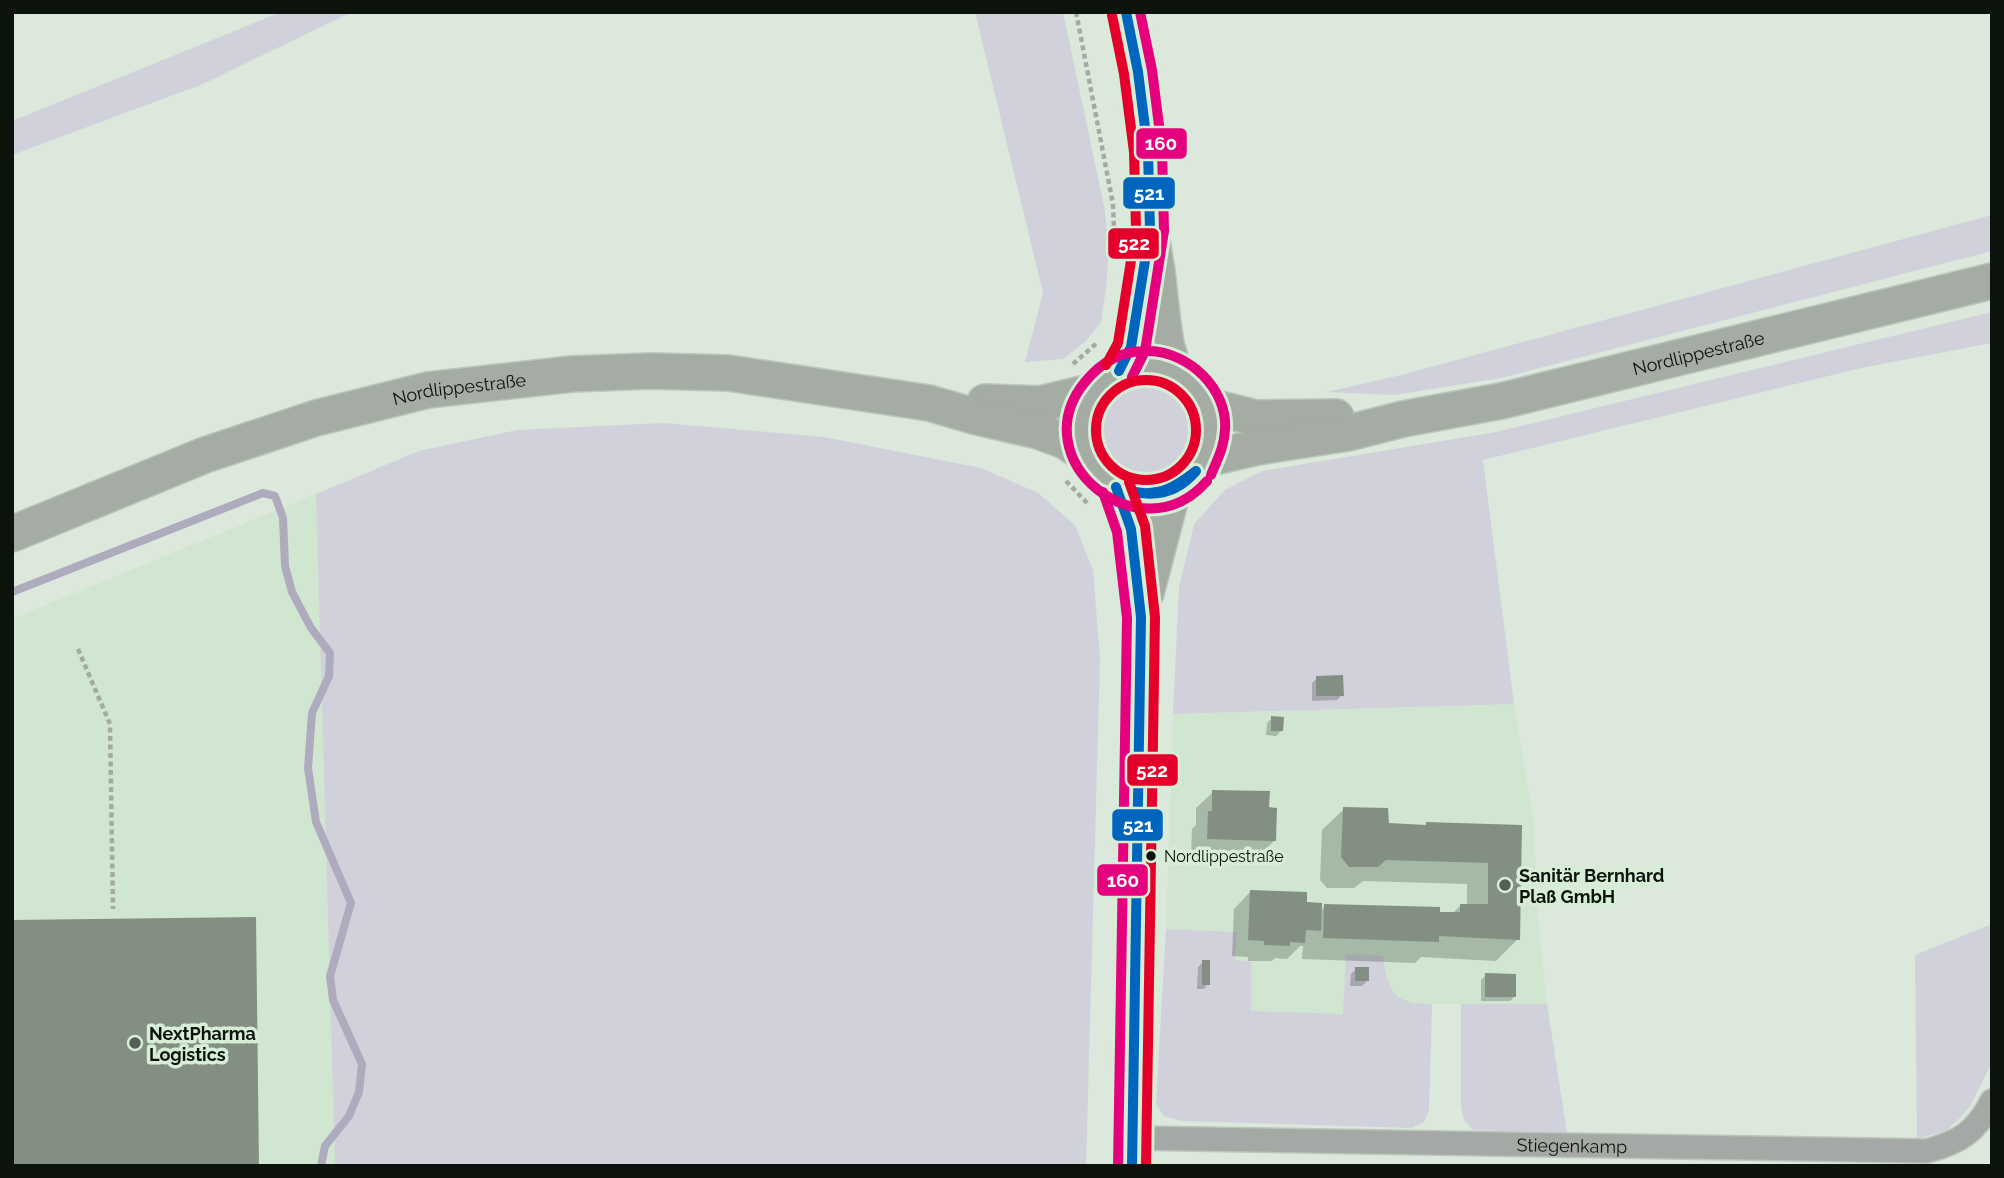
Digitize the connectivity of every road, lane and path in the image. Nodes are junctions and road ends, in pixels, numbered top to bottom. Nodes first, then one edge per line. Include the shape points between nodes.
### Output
1 (1076, 12) edge
2 (1126, 12) edge
3 (1150, 230) junction
4 (1115, 257) dead end
5 (1992, 281) edge
6 (1103, 337) dead end
7 (1071, 365) dead end
8 (1174, 371) junction
9 (1106, 381) junction
10 (929, 403) junction
11 (1208, 407) junction
12 (1403, 419) junction
13 (1206, 459) junction
14 (1074, 465) junction
15 (1173, 490) junction
16 (1104, 498) junction
17 (12, 534) edge
18 (1141, 617) junction
19 (78, 649) dead end
20 (113, 909) dead end
21 (1992, 1101) edge
22 (1133, 1152) edge

1 - 4 path via 1113,204
2 - 3 main road via 1148,151
3 - 8 main road
3 - 9 main road via 1131,348
5 - 12 main road, Nordlippestraße via 1501,401
6 - 7 path
8 - 9 main road via 1137,365
8 - 11 main road via 1189,380
9 - 10 main road, Nordlippestraße via 1040,404
9 - 14 main road via 1087,405
10 - 14 main road, Nordlippestraße via 1065,440
10 - 17 main road, Nordlippestraße via 728,373 651,371 572,374 428,390 316,418 205,455
11 - 12 main road, Nordlippestraße via 1256,418
11 - 13 main road via 1212,425
12 - 13 main road, Nordlippestraße
13 - 15 main road via 1191,478
14 - 16 path
14 - 16 main road via 1097,472
15 - 16 main road
15 - 18 main road
16 - 18 main road via 1131,529
18 - 22 main road
19 - 20 path via 110,724
21 - 22 street, Stiegenkamp via 1970,1132 1950,1145 1927,1151

